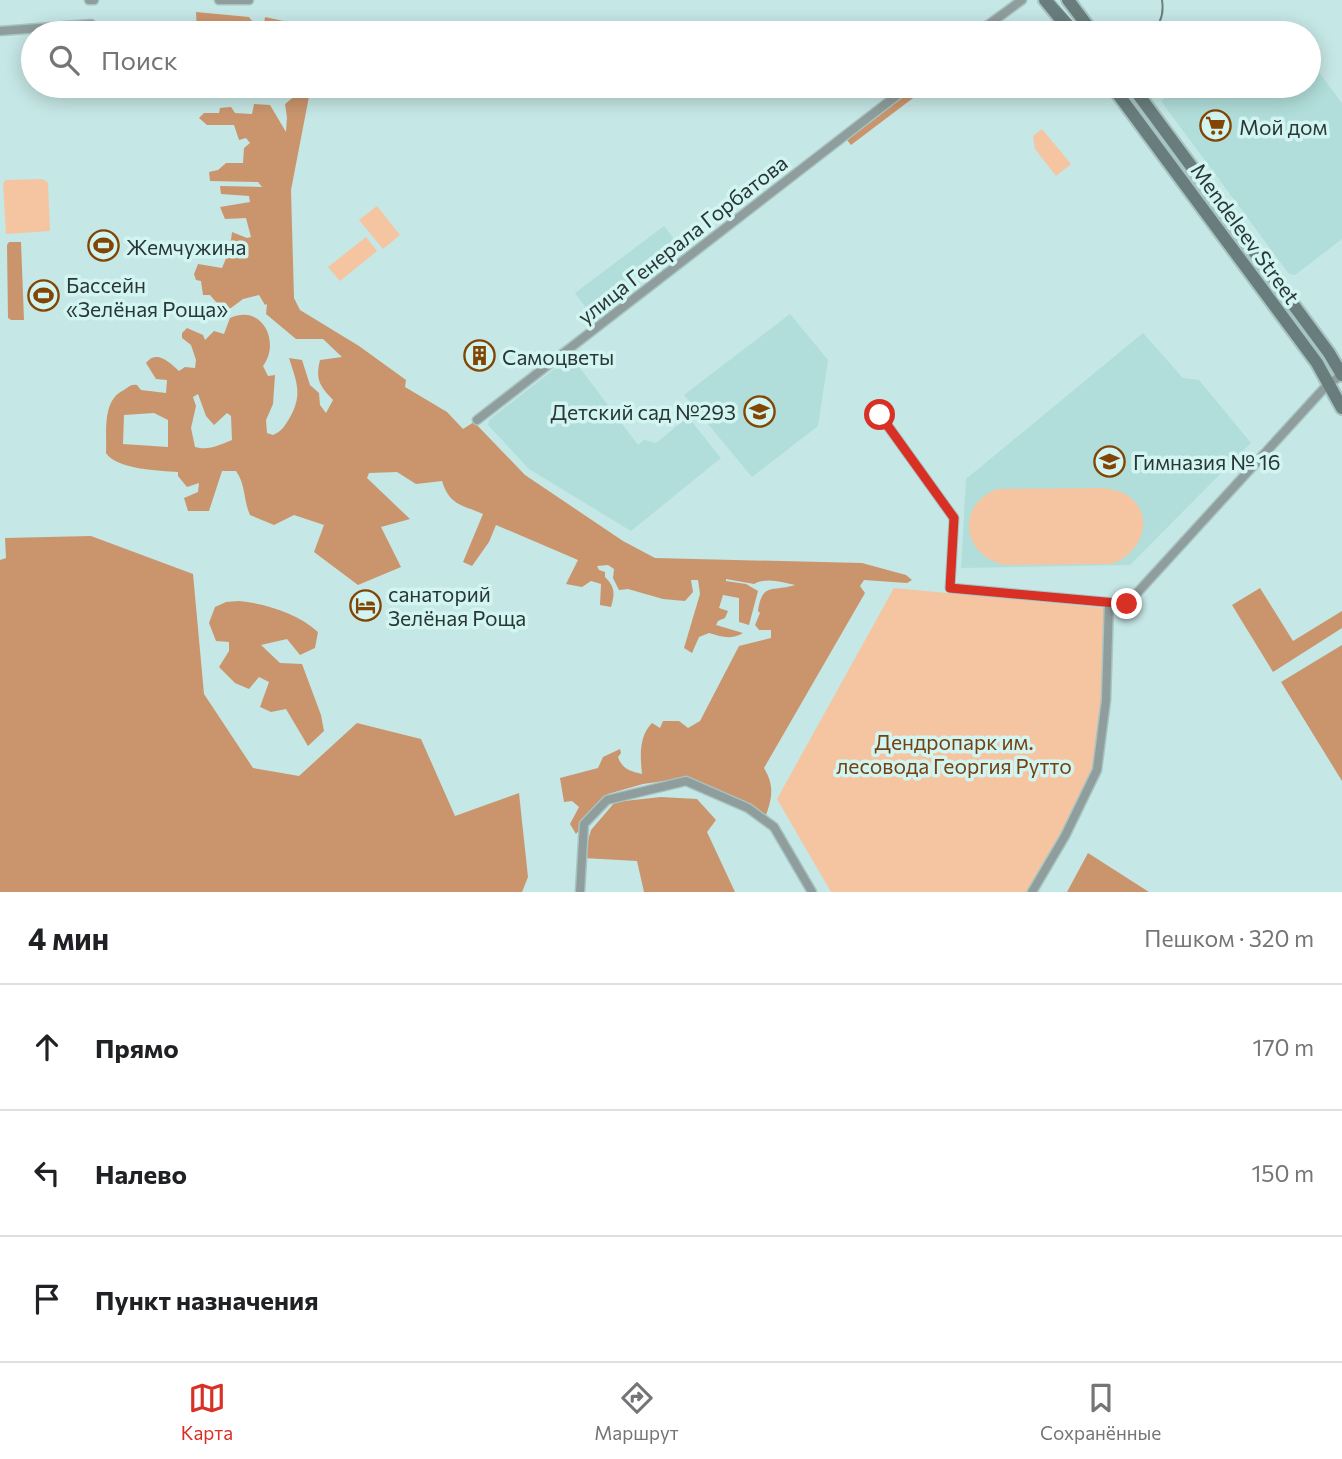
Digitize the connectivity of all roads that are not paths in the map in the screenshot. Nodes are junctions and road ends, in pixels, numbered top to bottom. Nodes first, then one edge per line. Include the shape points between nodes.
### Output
1 (219, 0) edge
2 (249, 0) edge
3 (1022, 0) edge
4 (1045, 0) edge
5 (1068, 0) edge
6 (993, 21) edge
7 (1062, 21) edge
8 (1084, 21) edge
9 (21, 29) edge
10 (0, 31) edge
11 (893, 98) edge
12 (1121, 98) edge
13 (1141, 98) edge
14 (1342, 375) edge
15 (1328, 384) junction
16 (1342, 408) edge
17 (880, 415) dead end
18 (477, 420) dead end
19 (1109, 603) junction
20 (580, 892) edge
21 (812, 892) edge
22 (1032, 892) edge

1 - 2 street
3 - 6 street
4 - 7 main road
5 - 8 main road
9 - 10 street
11 - 18 street, улица Генерала Горбатова
12 - 15 main road, Mendeleev Street
13 - 14 main road, Mendeleev Street
14 - 15 street
15 - 16 main road, Mendeleev Street
15 - 19 street via 1127,604
17 - 19 street via 954,518 950,588
19 - 22 street via 1106,700 1097,770
20 - 21 street via 584,824 607,800 686,781 748,808 774,827

